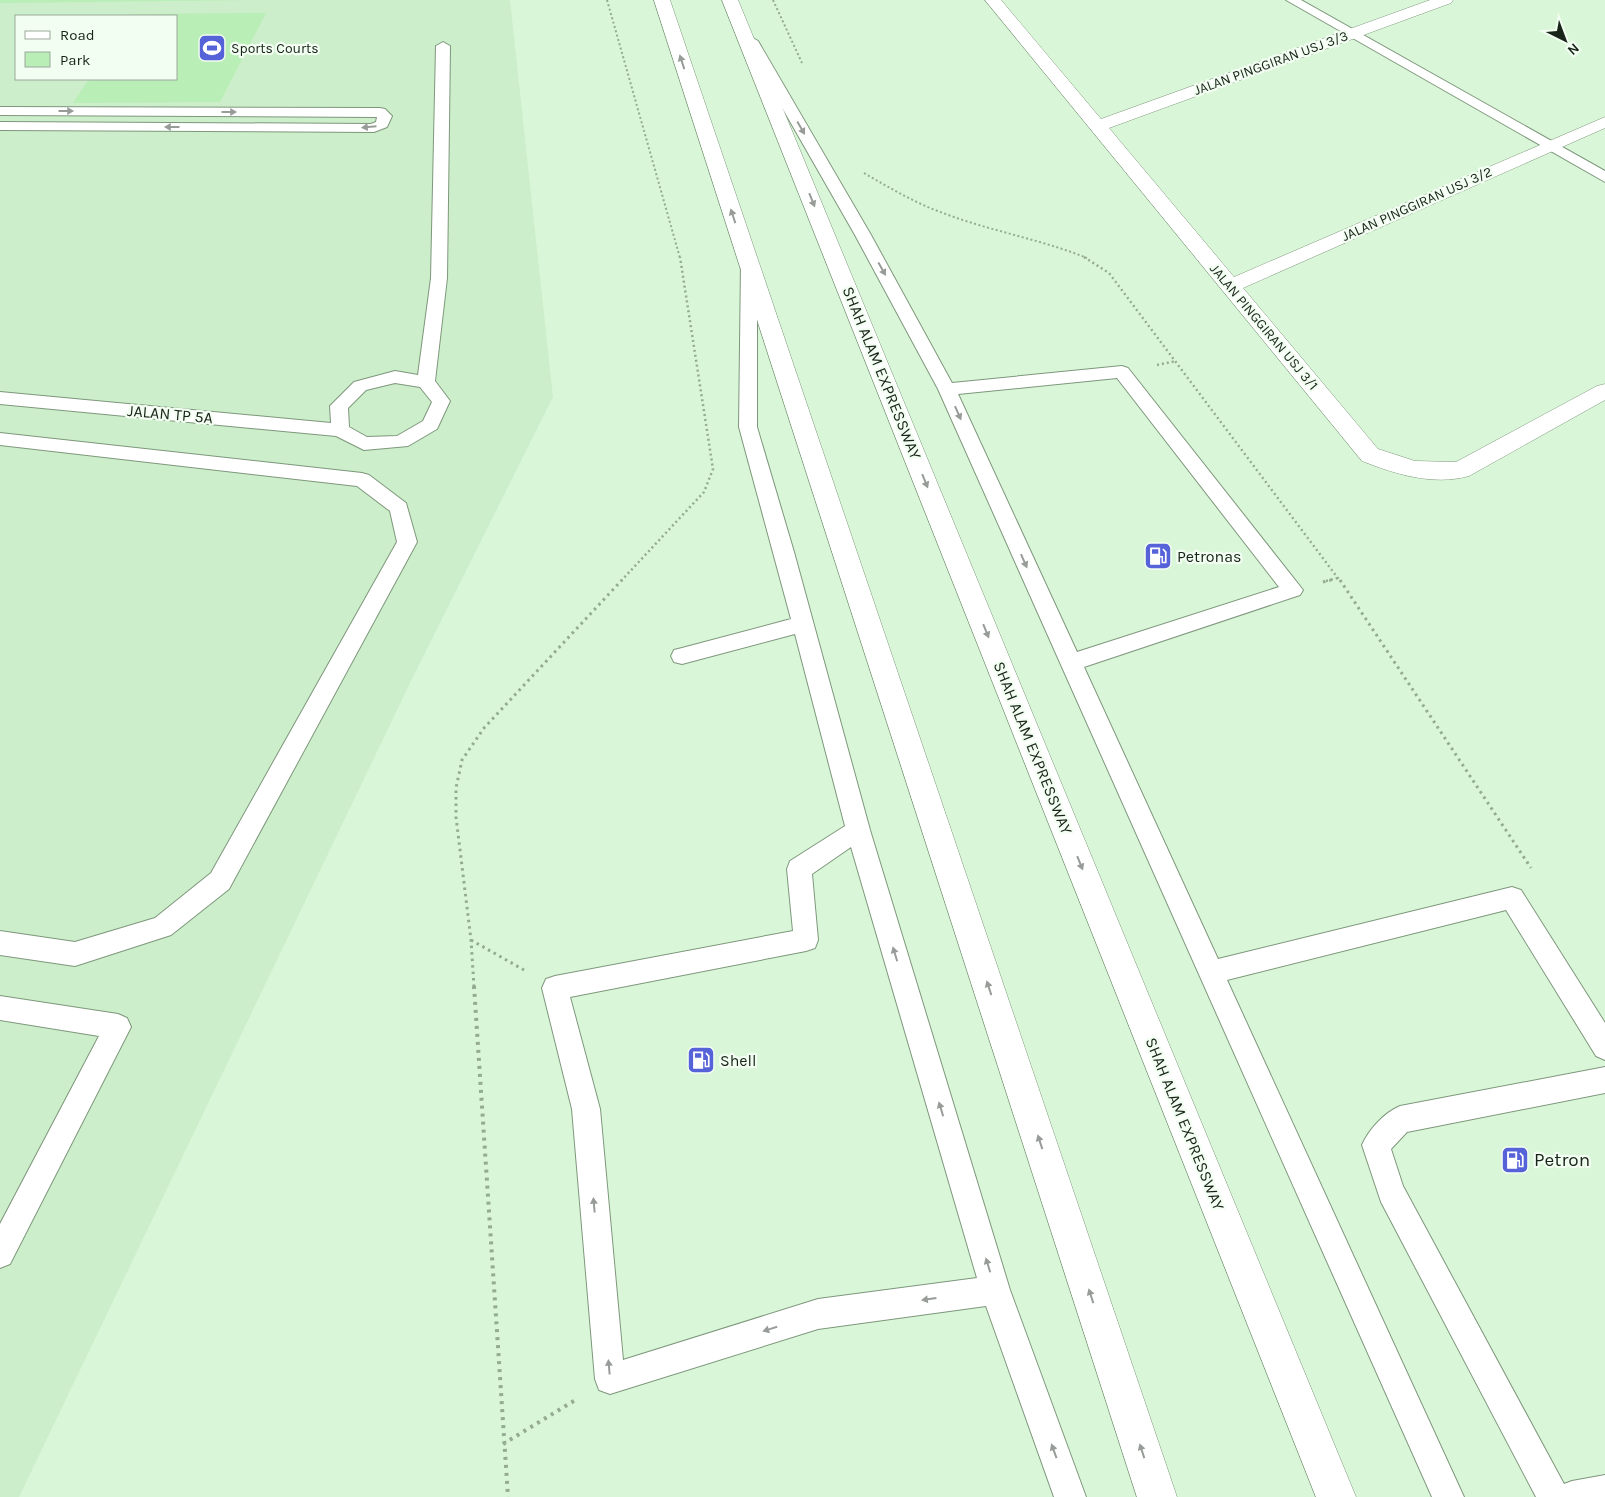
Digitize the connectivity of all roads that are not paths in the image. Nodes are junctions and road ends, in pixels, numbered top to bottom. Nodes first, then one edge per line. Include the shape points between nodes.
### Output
1 (662, 0) edge
2 (730, 0) edge
3 (1292, 0) edge
4 (1445, 0) edge
5 (996, 1) edge
6 (742, 25) junction
7 (1353, 34) junction
8 (443, 46) dead end
9 (0, 111) edge
10 (32, 111) junction
11 (250, 112) junction
12 (1605, 122) edge
13 (0, 126) edge
14 (21, 126) junction
15 (1097, 126) junction
16 (242, 127) junction
17 (1550, 146) junction
18 (1605, 177) edge
19 (749, 263) junction
20 (1230, 286) junction
21 (426, 382) junction
22 (947, 389) junction
23 (1605, 391) edge
24 (0, 398) edge
25 (340, 430) junction
26 (0, 439) edge
27 (802, 624) junction
28 (682, 656) dead end
29 (1070, 662) junction
30 (858, 830) junction
31 (0, 943) edge
32 (1210, 973) junction
33 (0, 1008) edge
34 (1605, 1047) edge
35 (1605, 1080) edge
36 (0, 1254) edge
37 (995, 1290) junction
38 (1605, 1491) edge
39 (1070, 1497) edge
40 (1157, 1497) edge
41 (1336, 1497) edge
42 (1448, 1497) edge
43 (1553, 1497) edge
44 (1572, 1497) edge

19 -> 1 main road
2 - 6 main road, SHAH ALAM EXPRESSWAY
3 - 7 lane
4 - 7 main road, JALAN PINGGIRAN USJ 3/3
5 - 15 main road, JALAN PINGGIRAN USJ 3/1
6 -> 22 lane
6 -> 41 main road, SHAH ALAM EXPRESSWAY
7 - 15 main road, JALAN PINGGIRAN USJ 3/3
7 - 17 lane
8 - 21 lane via 439,278
9 - 10 lane
10 -> 11 lane
10 - 14 lane
11 - 16 lane
11 -> 16 lane via 380,112 385,116 382,124 374,128
12 - 17 main road, JALAN PINGGIRAN USJ 3/2
13 - 14 lane
16 -> 14 lane
15 - 20 main road, JALAN PINGGIRAN USJ 3/1
17 - 18 lane
17 - 20 main road, JALAN PINGGIRAN USJ 3/2
19 - 27 lane via 748,427
40 -> 19 main road
20 - 23 main road, JALAN PINGGIRAN USJ 3/1 via 1370,455 1411,470 1461,470
21 - 25 lane via 395,376 360,386 339,406
21 - 25 lane via 441,401 432,425 401,442 364,444
22 -> 29 lane
22 - 29 lane via 1122,372 1293,590
24 - 25 lane, JALAN TP 5A
26 - 31 lane via 362,480 399,508 407,542 220,881 162,927 75,954
27 - 28 lane
27 - 30 lane
29 - 32 lane
37 -> 30 lane
37 -> 30 lane via 818,1314 610,1379 586,1109 555,988 806,940 799,870
32 - 34 lane via 1512,898
32 - 42 lane
33 - 36 lane via 118,1027
35 - 43 lane via 1400,1120 1376,1145 1391,1192
39 -> 37 lane
38 - 44 lane

